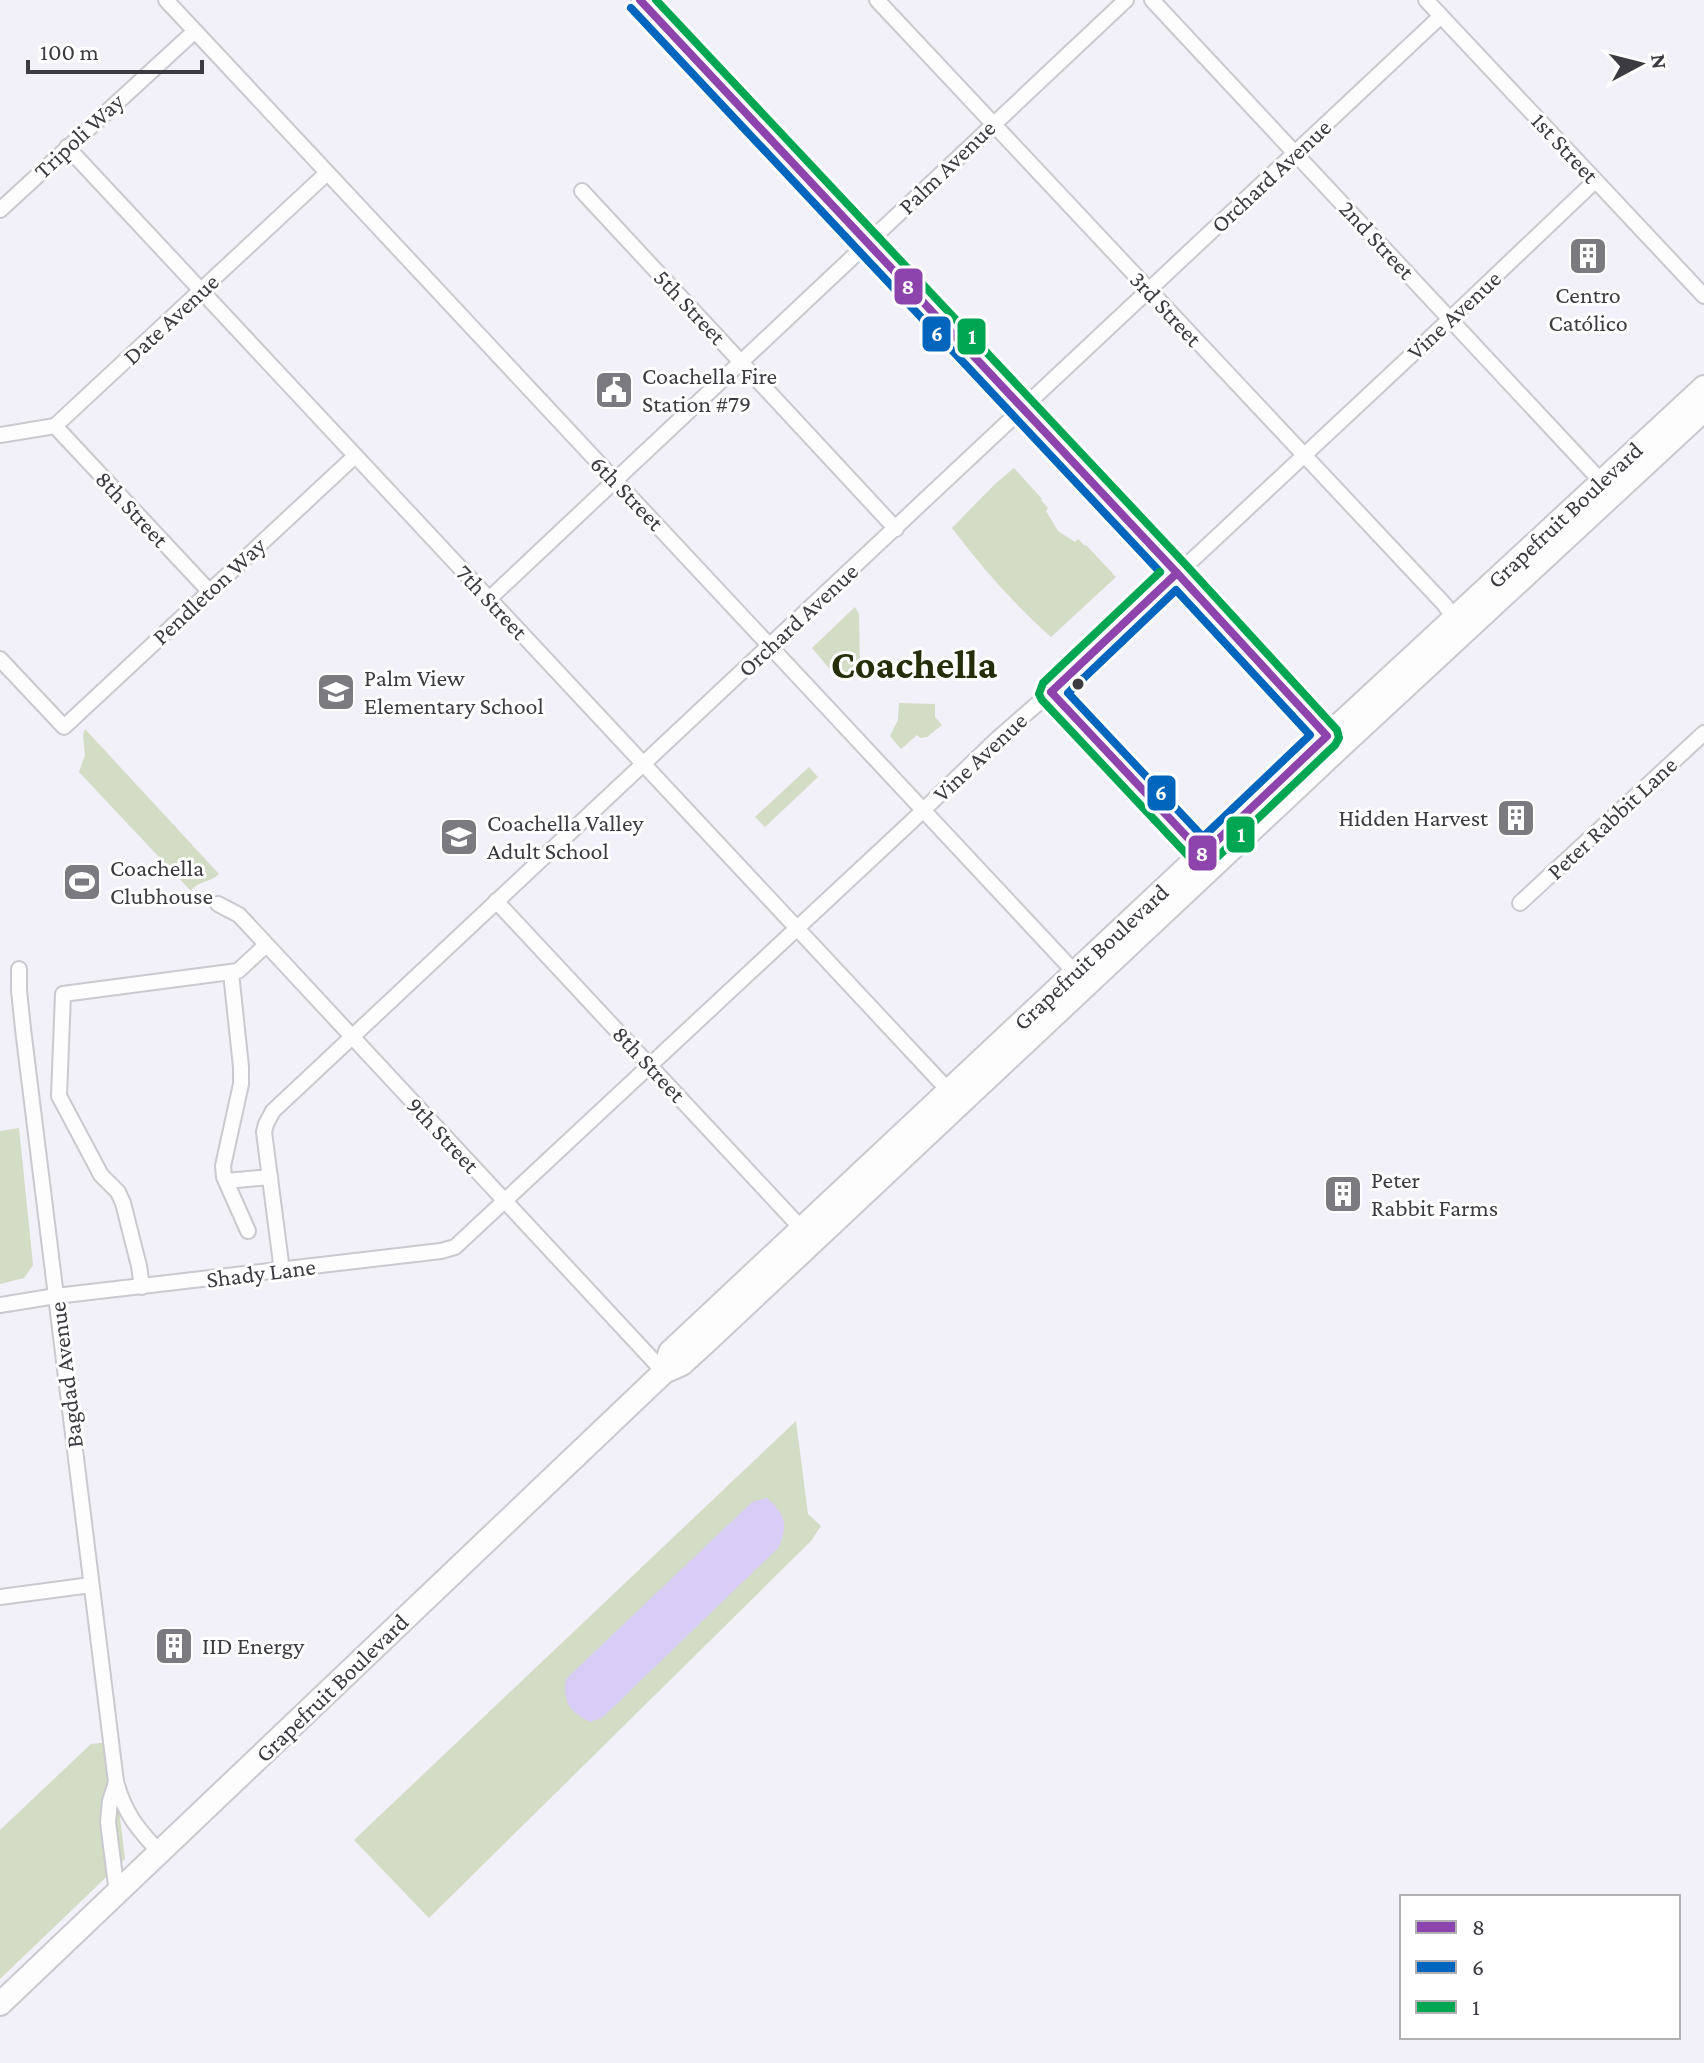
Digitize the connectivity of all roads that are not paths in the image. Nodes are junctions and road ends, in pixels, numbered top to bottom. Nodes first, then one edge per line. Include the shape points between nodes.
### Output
1 (166, 0) edge
2 (640, 0) edge
3 (877, 0) edge
4 (1126, 0) edge
5 (1152, 0) edge
6 (1426, 0) edge
7 (1441, 16) junction
8 (195, 31) junction
9 (993, 123) junction
10 (67, 147) junction
11 (1295, 153) junction
12 (327, 173) junction
13 (1595, 181) junction
14 (582, 191) dead end
15 (0, 210) edge
16 (867, 243) junction
17 (201, 290) junction
18 (1149, 290) junction
19 (1704, 296) edge
20 (1450, 319) junction
21 (742, 363) junction
22 (1704, 387) edge
23 (1022, 409) junction
24 (1704, 410) edge
25 (55, 426) junction
26 (0, 435) edge
27 (1304, 455) junction
28 (355, 456) junction
29 (615, 480) junction
30 (1601, 481) junction
31 (896, 529) junction
32 (1177, 573) junction
33 (209, 591) junction
34 (489, 599) junction
35 (1455, 619) junction
36 (770, 647) junction
37 (0, 659) edge
38 (1051, 692) junction
39 (1704, 733) edge
40 (1333, 742) junction
41 (642, 764) junction
42 (924, 810) junction
43 (1203, 854) junction
44 (496, 901) junction
45 (1520, 903) dead end
46 (218, 904) dead end
47 (797, 928) junction
48 (266, 945) junction
49 (19, 969) dead end
50 (231, 973) junction
51 (1081, 979) junction
52 (351, 1037) junction
53 (650, 1065) junction
54 (949, 1091) junction
55 (270, 1177) junction
56 (226, 1181) junction
57 (504, 1202) junction
58 (802, 1229) junction
59 (248, 1231) dead end
60 (282, 1271) junction
61 (142, 1287) junction
62 (56, 1296) junction
63 (0, 1305) edge
64 (664, 1372) junction
65 (91, 1585) junction
66 (0, 1597) edge
67 (116, 1782) junction
68 (160, 1853) junction
69 (117, 1893) junction
70 (0, 2004) edge

1 - 8 street, 6th Street
2 - 16 street
3 - 9 street, 3rd Street
4 - 9 street, Palm Avenue
5 - 11 street, 2nd Street
6 - 7 street, 1st Street
7 - 11 street, Orchard Avenue
7 - 13 street, 1st Street
8 - 10 street, Tripoli Way
8 - 12 street, 6th Street
9 - 16 street, Palm Avenue
9 - 18 street, 3rd Street
10 - 15 street, Tripoli Way
10 - 17 street, 7th Street
11 - 18 street, Orchard Avenue
11 - 20 street, 2nd Street
12 - 17 street, Date Avenue
12 - 29 street, 6th Street
13 - 19 street, 1st Street
13 - 20 street, Vine Avenue
14 - 21 street, 5th Street
16 - 21 street, Palm Avenue
16 - 23 street
17 - 25 street, Date Avenue
17 - 28 street, 7th Street
18 - 23 street, Orchard Avenue
18 - 27 street, 3rd Street
20 - 27 street, Vine Avenue
20 - 30 street, 2nd Street
21 - 29 street, Palm Avenue
21 - 31 street, 5th Street
22 - 30 main road, Grapefruit Boulevard
23 - 31 street, Orchard Avenue
23 - 32 street
24 - 40 main road, Grapefruit Boulevard
25 - 26 street
25 - 33 street, 8th Street
27 - 32 street, Vine Avenue
27 - 35 street, 3rd Street
28 - 33 street, Pendleton Way
28 - 34 street, 7th Street
29 - 34 street, Palm Avenue
29 - 36 street, 6th Street
30 - 35 main road, Grapefruit Boulevard
31 - 36 street, Orchard Avenue
32 - 38 street, Vine Avenue
32 - 40 street
33 - 37 street, Pendleton Way via 64,727
34 - 41 street, 7th Street
35 - 40 main road, Grapefruit Boulevard
36 - 41 street, Orchard Avenue
36 - 42 street, 6th Street
38 - 42 street, Vine Avenue
38 - 43 street
39 - 45 street, Peter Rabbit Lane
40 - 43 main road, Grapefruit Boulevard
40 - 51 main road, Grapefruit Boulevard
41 - 44 street, Orchard Avenue
41 - 47 street, 7th Street
42 - 47 street, Vine Avenue
42 - 51 street, 6th Street
43 - 51 main road, Grapefruit Boulevard
44 - 52 street, Orchard Avenue
44 - 53 street, 8th Street
46 - 48 street, 9th Street via 239,915
47 - 53 street, Vine Avenue
47 - 54 street, 7th Street
48 - 50 street
48 - 52 street, 9th Street
49 - 62 street, Bagdad Avenue
50 - 56 street via 241,1084 223,1166
50 - 61 street via 63,994 59,1096 101,1175 123,1203
51 - 54 main road, Grapefruit Boulevard
51 - 64 main road, Grapefruit Boulevard via 682,1364
52 - 55 street, Orchard Avenue via 269,1116 264,1132
52 - 57 street, 9th Street
53 - 57 street, Vine Avenue
53 - 58 street, 8th Street
54 - 58 main road, Grapefruit Boulevard
55 - 56 street
55 - 60 street, Orchard Avenue
56 - 59 street
57 - 60 street, Shady Lane via 447,1251
57 - 64 street, 9th Street
58 - 64 main road, Grapefruit Boulevard via 670,1352
60 - 61 street, Shady Lane
61 - 62 street, Shady Lane
62 - 63 street, Shady Lane
62 - 65 street, Bagdad Avenue
64 - 68 main road, Grapefruit Boulevard
65 - 66 street
65 - 67 street, Bagdad Avenue
67 - 68 street, Bagdad Avenue via 134,1824
67 - 69 street, Bagdad Avenue via 108,1822
68 - 69 main road, Grapefruit Boulevard
69 - 70 main road, Grapefruit Boulevard

